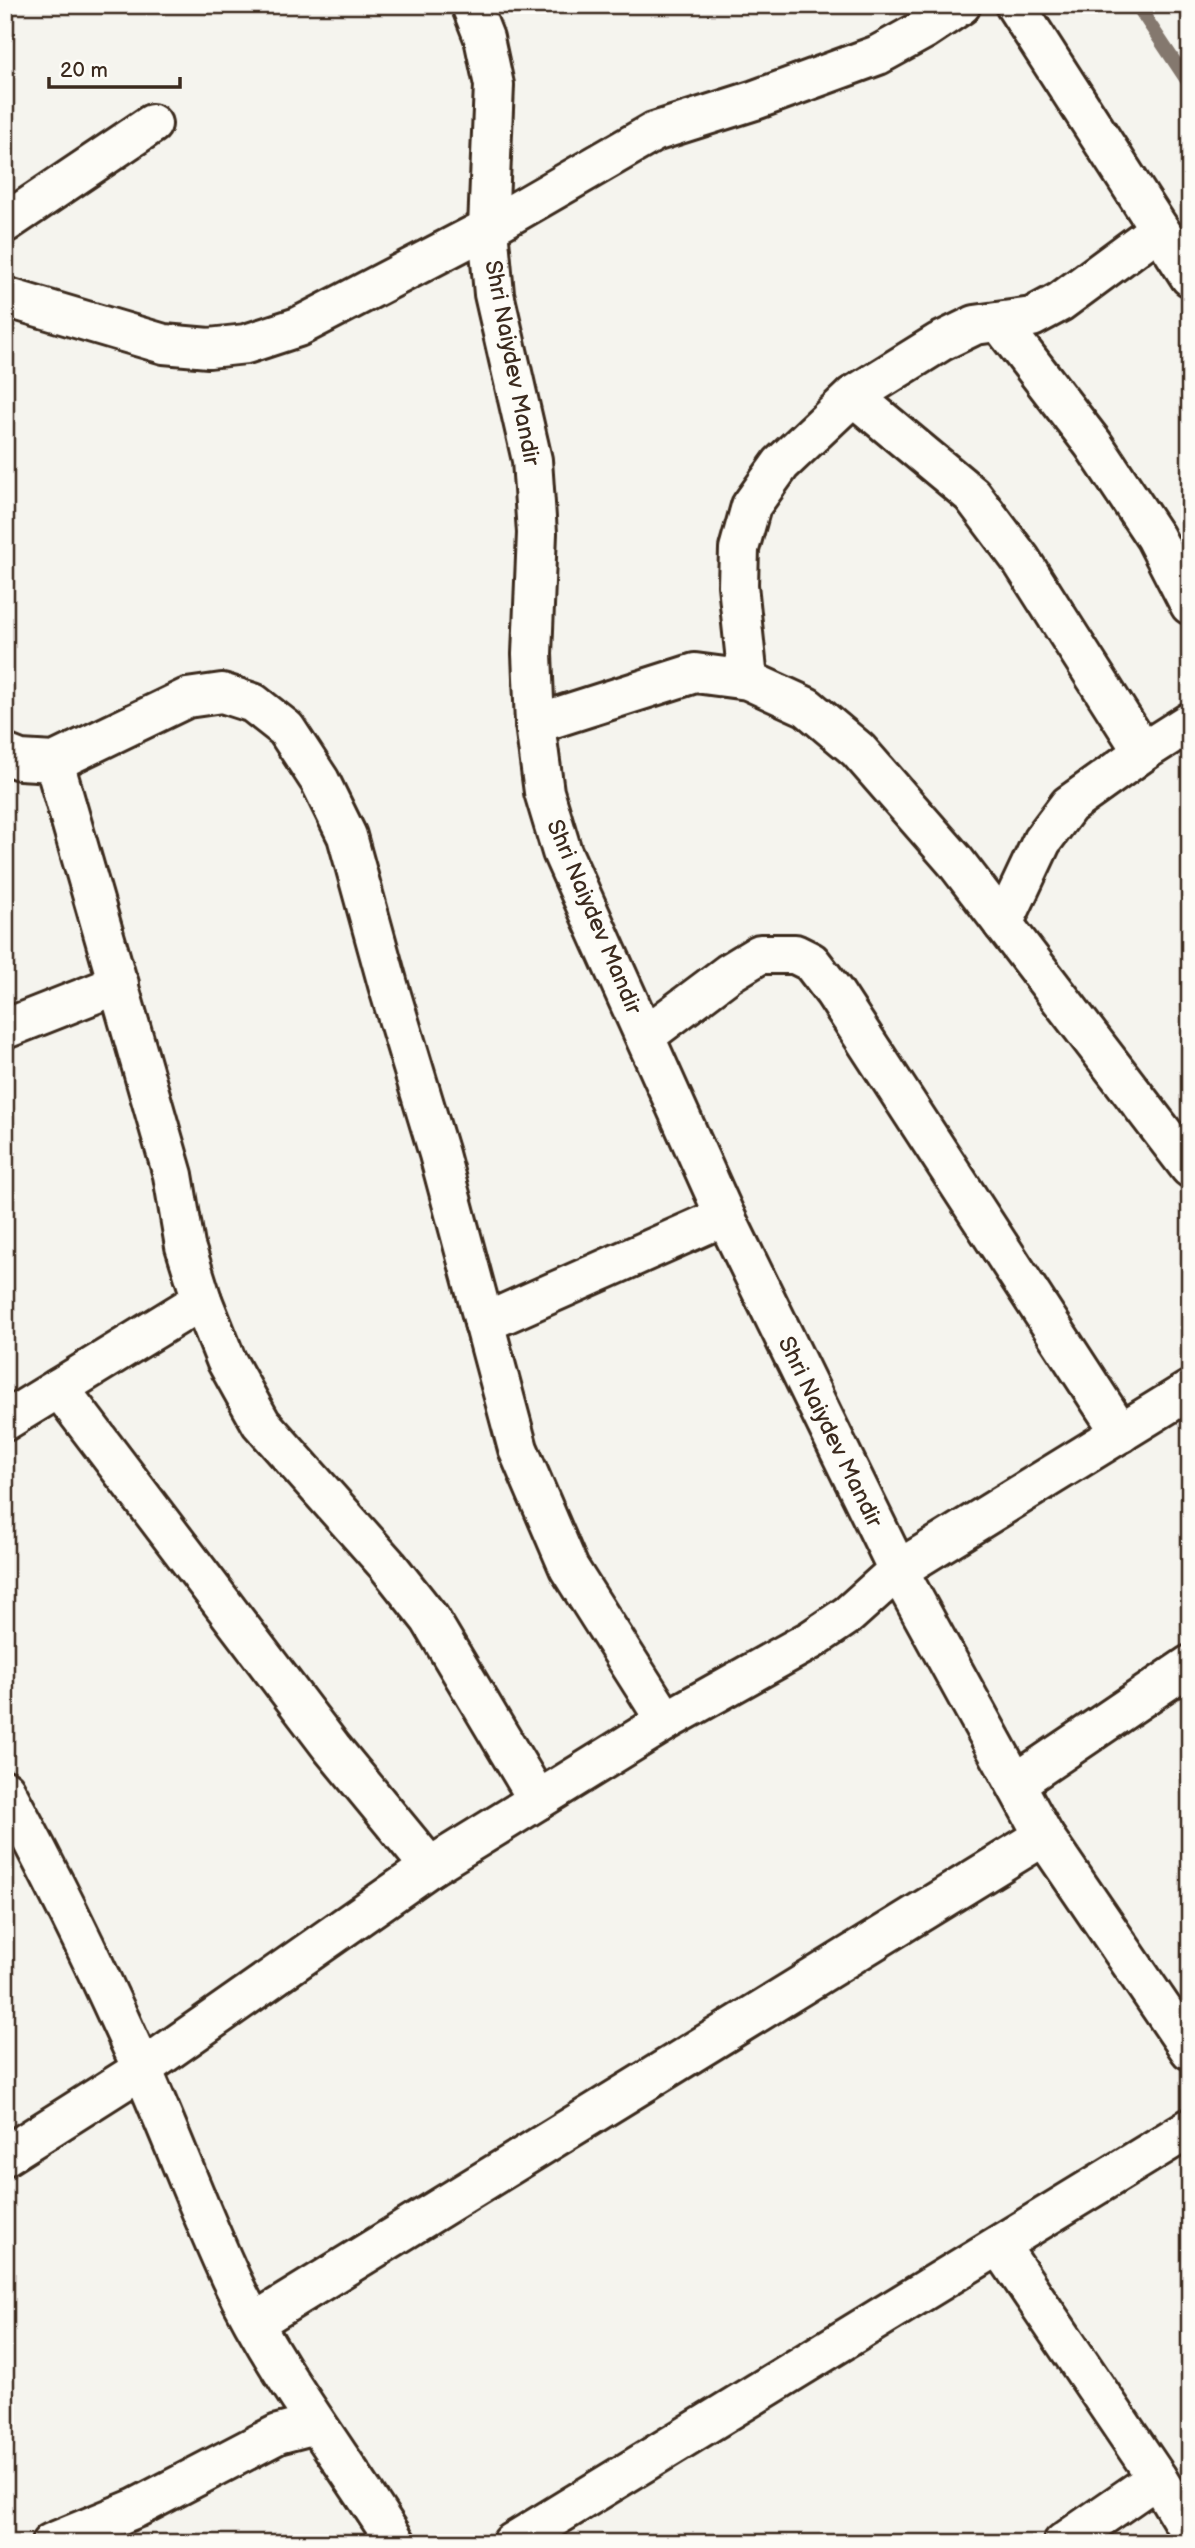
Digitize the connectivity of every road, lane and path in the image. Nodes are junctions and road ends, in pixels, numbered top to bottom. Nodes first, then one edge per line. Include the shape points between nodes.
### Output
1 (471, 5) edge
2 (961, 5) edge
3 (1015, 5) edge
4 (152, 124) dead end
5 (5, 223) edge
6 (488, 228) junction
7 (1158, 229) junction
8 (1190, 277) edge
9 (6, 298) edge
10 (1000, 323) junction
11 (853, 396) junction
12 (1190, 605) edge
13 (748, 680) junction
14 (1190, 722) edge
15 (535, 724) junction
16 (1143, 752) junction
17 (5, 754) edge
18 (54, 762) junction
19 (1003, 924) junction
20 (119, 984) junction
21 (5, 1029) edge
22 (645, 1036) junction
23 (1190, 1168) edge
24 (725, 1216) junction
25 (202, 1300) junction
26 (484, 1323) junction
27 (59, 1388) junction
28 (1190, 1390) edge
29 (5, 1421) edge
30 (1121, 1433) junction
31 (898, 1570) junction
32 (1190, 1665) edge
33 (667, 1721) junction
34 (1016, 1783) junction
35 (5, 1790) edge
36 (538, 1800) junction
37 (1044, 1836) junction
38 (430, 1867) junction
39 (1190, 2050) edge
40 (142, 2069) junction
41 (1190, 2128) edge
42 (5, 2156) edge
43 (1000, 2246) junction
44 (255, 2322) junction
45 (316, 2424) junction
46 (1157, 2478) junction
47 (1190, 2533) edge
48 (51, 2543) edge
49 (396, 2543) edge
50 (512, 2543) edge
51 (1063, 2543) edge

1 - 6 street, Shri Naiydev Mandir via 494,85
2 - 6 street via 878,55 654,132
3 - 7 street
4 - 5 street
6 - 9 street via 298,327 246,344 209,348 164,344
6 - 15 street, Shri Naiydev Mandir via 494,294 532,460 537,533 532,654
7 - 8 street
7 - 10 street via 1060,302 1032,317
10 - 11 street via 975,325 940,342
10 - 12 street via 1093,444 1155,537
11 - 13 street via 781,464 751,506 739,549 738,585
11 - 16 street via 972,495 1021,560
13 - 15 street via 695,673
13 - 19 street via 807,707 858,750
14 - 16 street
15 - 22 street, Shri Naiydev Mandir via 544,792 562,852
16 - 19 street via 1069,805 1042,841
17 - 18 street via 20,760
18 - 20 street
18 - 26 street via 187,698 222,693 253,703 286,729 320,781 347,836
19 - 23 street
20 - 21 street
20 - 25 street via 173,1175 185,1246
22 - 24 street, Shri Naiydev Mandir
22 - 30 street via 760,954 795,954 811,962
24 - 26 street
24 - 31 street, Shri Naiydev Mandir
25 - 27 street
25 - 36 street via 226,1360 261,1423 430,1619
26 - 33 street via 519,1449 569,1568
27 - 29 street
27 - 38 street via 332,1748
28 - 30 street
30 - 31 street
31 - 33 street via 848,1615 811,1640
31 - 34 street, Shri Naiydev Mandir
32 - 34 street
33 - 36 street
34 - 37 street, Shri Naiydev Mandir
35 - 40 street via 40,1853
36 - 38 street
37 - 39 street, Shri Naiydev Mandir
37 - 44 street
38 - 40 street
40 - 42 street
40 - 44 street via 232,2280
41 - 43 street
43 - 46 street
43 - 50 street
44 - 45 street
45 - 48 street via 278,2434 136,2508
45 - 49 street
46 - 47 street
46 - 51 street

